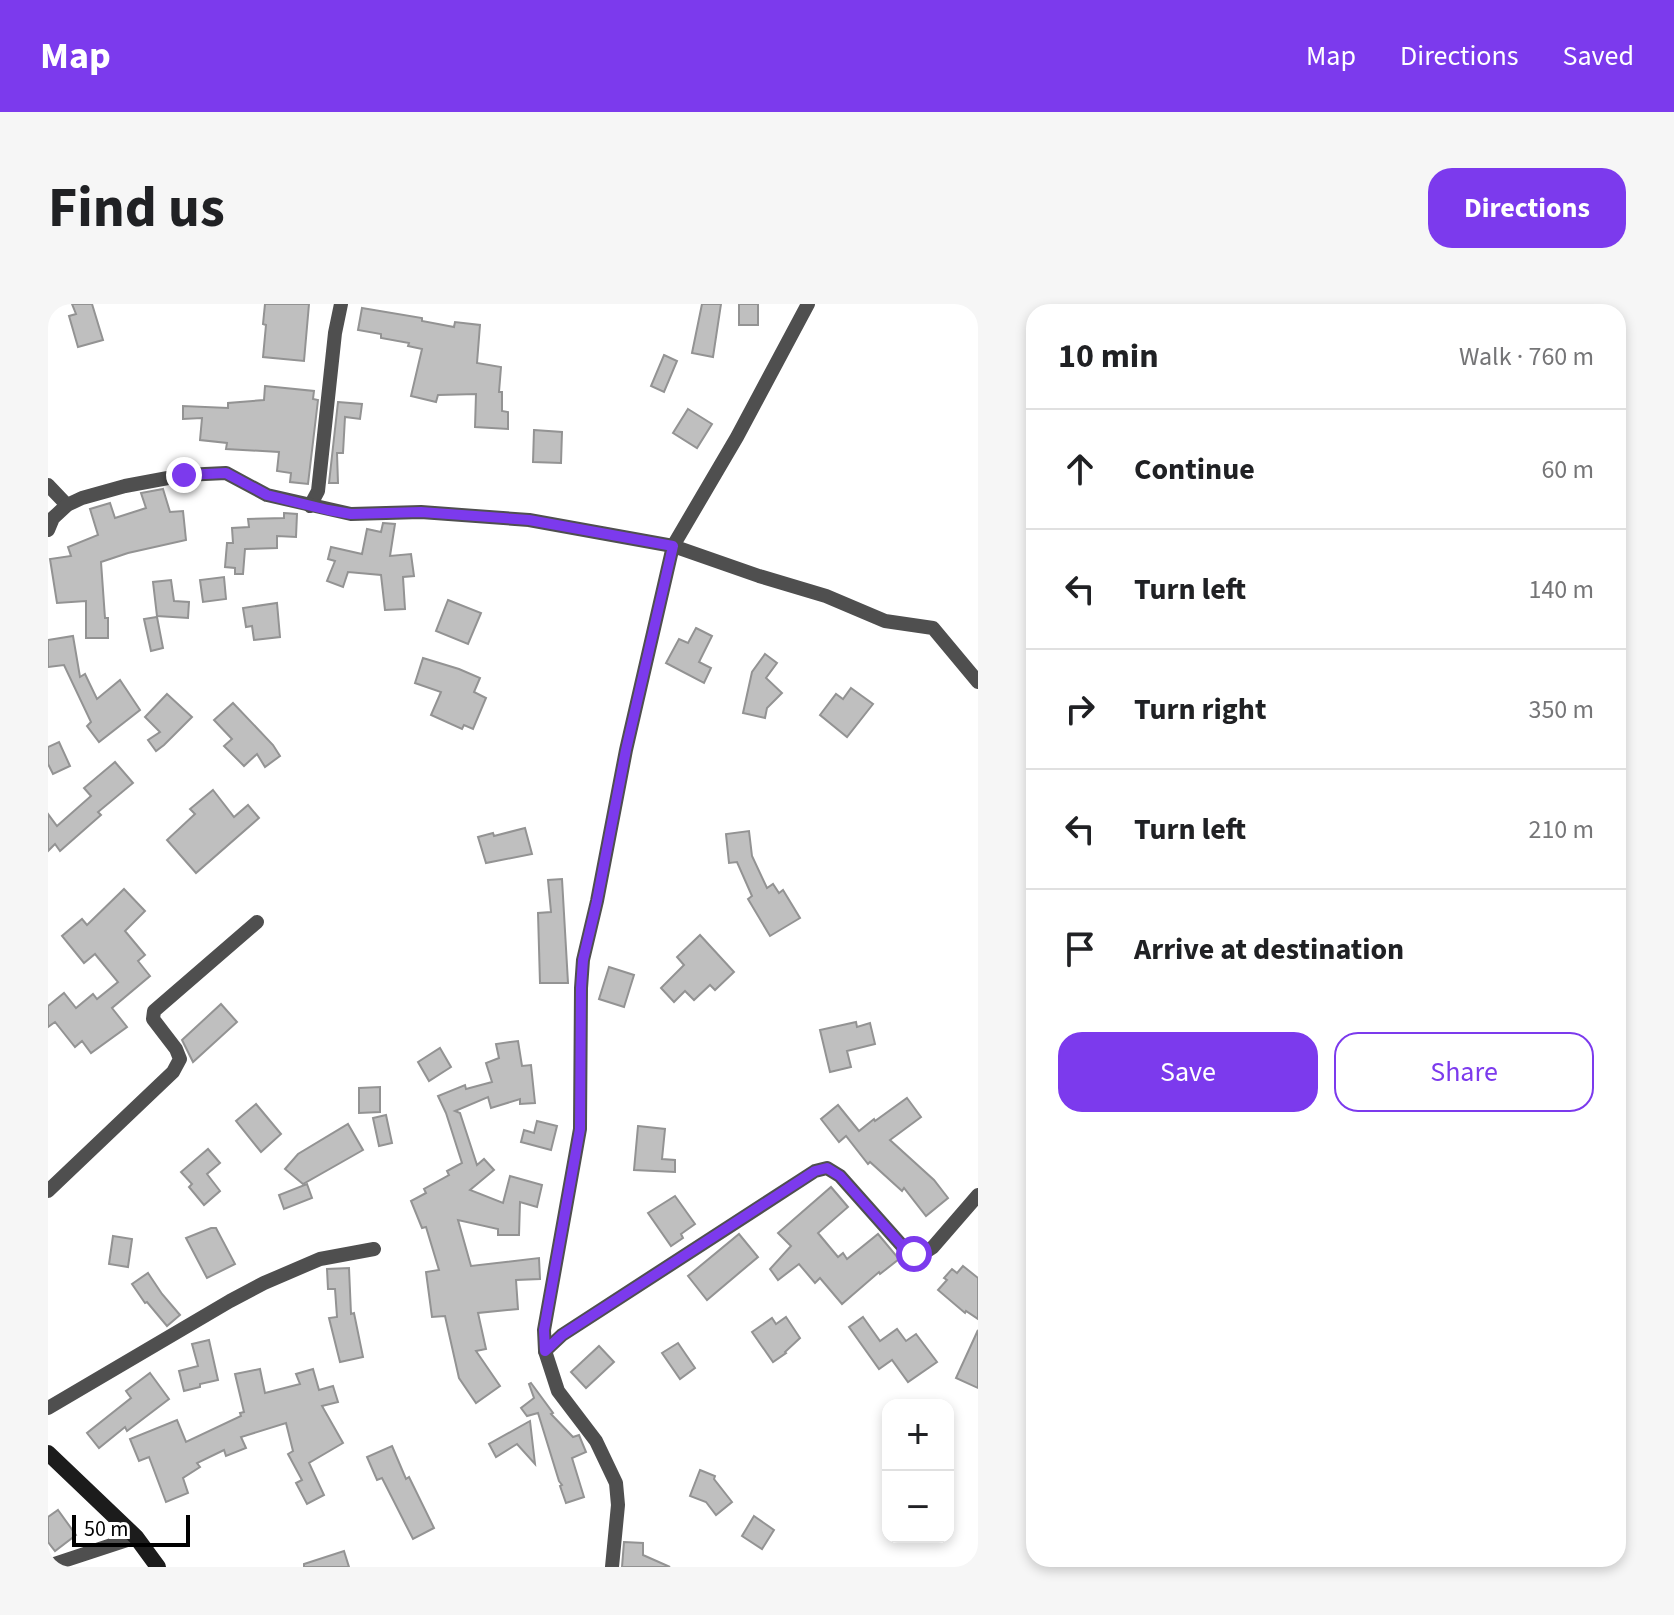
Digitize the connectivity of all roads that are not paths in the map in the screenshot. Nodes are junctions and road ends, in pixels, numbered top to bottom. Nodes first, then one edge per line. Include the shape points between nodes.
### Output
1 (341, 304) edge
2 (808, 304) edge
3 (48, 485) edge
4 (67, 505) junction
5 (310, 506) junction
6 (48, 530) edge
7 (673, 546) junction
8 (978, 682) edge
9 (257, 922) dead end
10 (48, 1191) edge
11 (978, 1195) edge
12 (374, 1249) dead end
13 (545, 1351) junction
14 (48, 1408) edge
15 (48, 1453) edge
16 (136, 1537) junction
17 (48, 1566) edge
18 (158, 1567) edge
19 (612, 1567) edge

1 - 5 street via 318,491
2 - 7 street
3 - 4 street
4 - 5 street via 137,484 226,473 267,495
4 - 6 street
5 - 7 street via 351,514 421,512 529,520
7 - 8 street via 885,621 933,628
7 - 13 street via 583,960 580,1129 544,1330
9 - 10 street via 154,1011 153,1019 180,1059 173,1072
11 - 13 street via 933,1247 914,1254 840,1176 827,1168 815,1171
12 - 14 street via 320,1259 264,1283
13 - 19 street via 558,1391 596,1441 613,1474 618,1505
15 - 16 main road
16 - 17 street
16 - 18 main road

